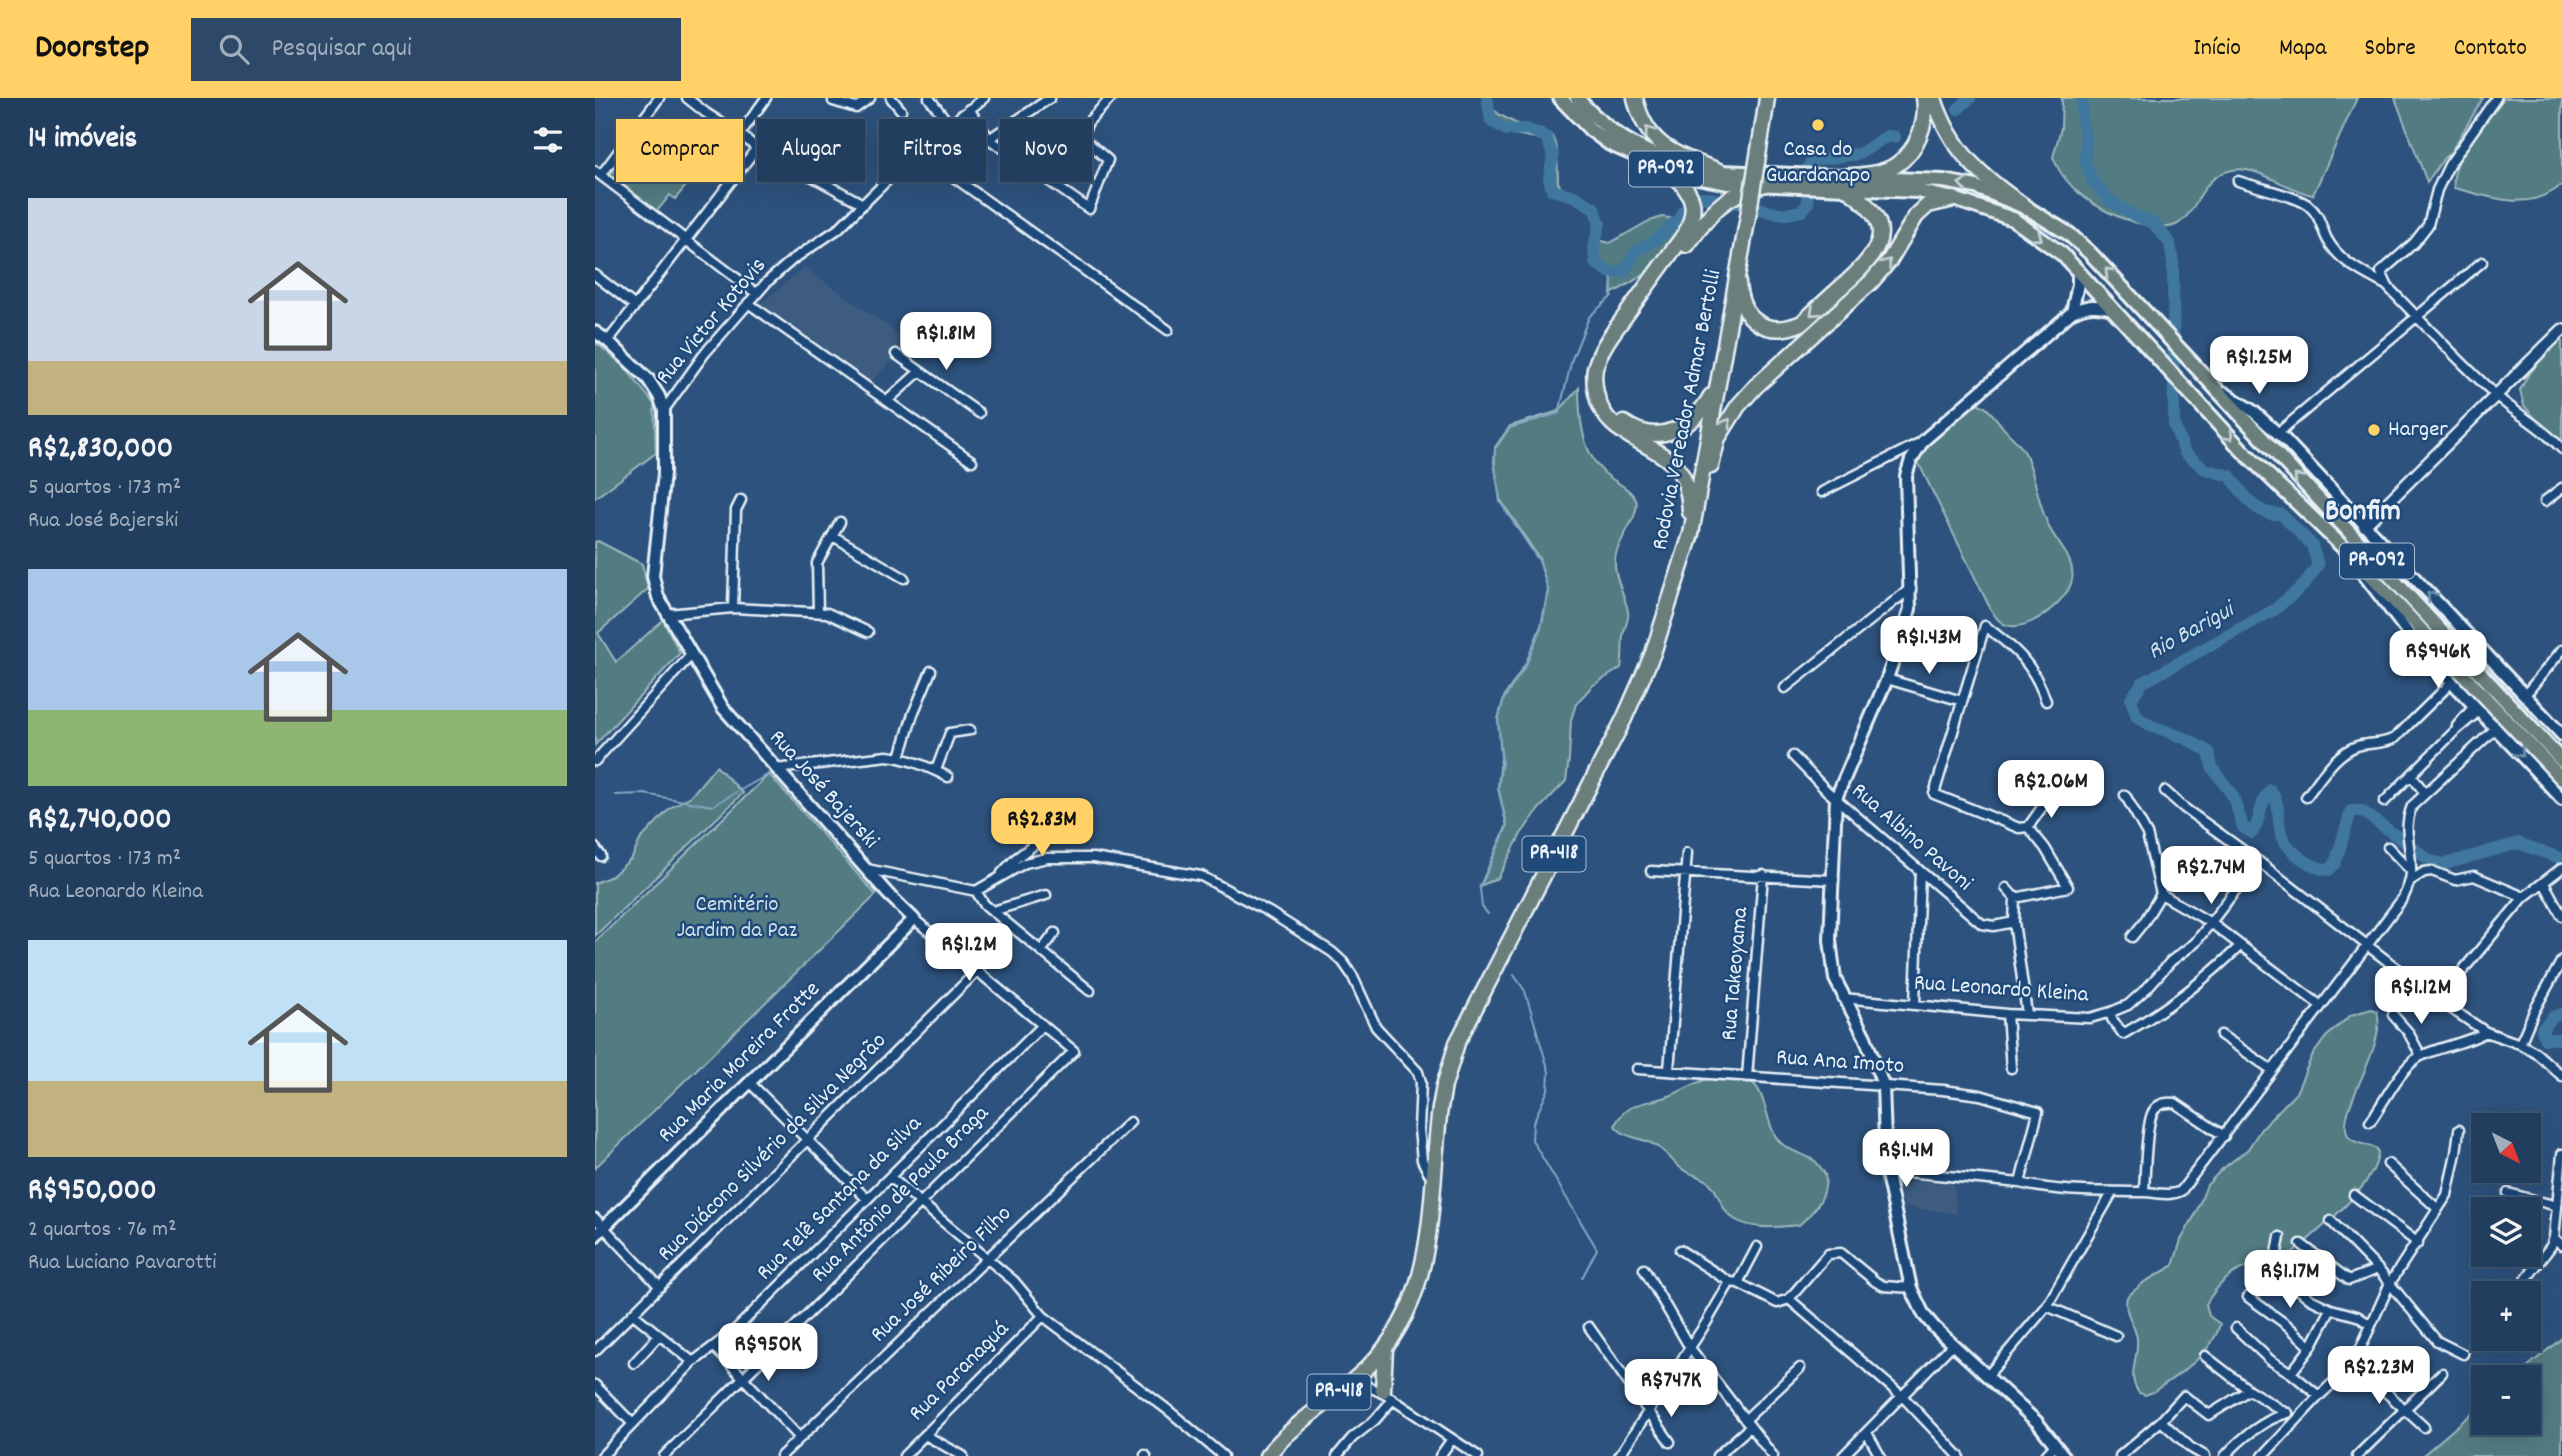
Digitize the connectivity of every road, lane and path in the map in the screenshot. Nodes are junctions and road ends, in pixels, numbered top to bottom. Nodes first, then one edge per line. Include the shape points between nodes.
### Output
1 (659, 98) edge
2 (687, 98) edge
3 (766, 98) edge
4 (870, 98) edge
5 (891, 98) edge
6 (929, 98) edge
7 (984, 98) edge
8 (1050, 98) edge
9 (1111, 98) edge
10 (1560, 98) edge
11 (1577, 98) edge
12 (1635, 98) edge
13 (1924, 98) edge
14 (1934, 98) edge
15 (2496, 98) edge
16 (1766, 99) edge
17 (833, 101) dead end
18 (969, 109) junction
19 (901, 110) dead end
20 (961, 115) junction
21 (716, 119) edge
22 (945, 119) edge
23 (956, 119) edge
24 (743, 130) edge
25 (743, 137) edge
26 (989, 139) junction
27 (756, 149) junction
28 (1672, 172) junction
29 (1722, 172) junction
30 (598, 173) edge
31 (1796, 180) junction
32 (2238, 181) dead end
33 (885, 182) edge
34 (960, 182) edge
35 (1840, 182) junction
36 (1765, 184) junction
37 (1954, 199) junction
38 (863, 204) junction
39 (2027, 208) junction
40 (686, 240) junction
41 (2482, 262) dead end
42 (2078, 270) junction
43 (595, 275) edge
44 (1737, 275) junction
45 (2388, 287) junction
46 (757, 293) junction
47 (748, 303) junction
48 (635, 306) junction
49 (2112, 310) junction
50 (2072, 312) junction
51 (2417, 317) junction
52 (1168, 330) dead end
53 (2562, 330) edge
54 (595, 332) edge
55 (608, 341) junction
56 (896, 354) dead end
57 (920, 372) junction
58 (1716, 385) junction
59 (2217, 389) junction
60 (2497, 396) junction
61 (887, 401) junction
62 (664, 410) junction
63 (979, 413) dead end
64 (2279, 433) junction
65 (1923, 441) junction
66 (2562, 449) edge
67 (972, 460) dead end
68 (2562, 488) edge
69 (1822, 492) dead end
70 (741, 500) dead end
71 (2545, 501) dead end
72 (841, 522) dead end
73 (2364, 526) junction
74 (1691, 534) junction
75 (833, 536) junction
76 (2348, 552) junction
77 (904, 578) dead end
78 (1911, 588) junction
79 (733, 608) junction
80 (818, 612) junction
81 (667, 614) junction
82 (868, 632) dead end
83 (2562, 650) edge
84 (691, 655) junction
85 (932, 671) dead end
86 (1887, 678) junction
87 (2452, 682) junction
88 (1785, 688) dead end
89 (2525, 695) junction
90 (1962, 701) junction
91 (2046, 701) dead end
92 (2477, 708) junction
93 (2496, 728) junction
94 (970, 730) dead end
95 (2562, 735) edge
96 (1793, 756) dead end
97 (900, 757) junction
98 (595, 761) edge
99 (2562, 761) edge
100 (776, 769) junction
101 (936, 771) junction
102 (2410, 775) junction
103 (948, 777) dead end
104 (2562, 779) edge
105 (2165, 791) dead end
106 (2424, 792) junction
107 (2125, 795) dead end
108 (2050, 796) dead end
109 (2306, 797) dead end
110 (1836, 798) junction
111 (2562, 799) edge
112 (2384, 802) dead end
113 (1060, 810) dead end
114 (2028, 827) junction
115 (2388, 847) dead end
116 (595, 848) edge
117 (1687, 853) dead end
118 (601, 856) dead end
119 (2258, 861) junction
120 (867, 869) junction
121 (2561, 869) edge
122 (1651, 871) dead end
123 (1920, 871) junction
124 (2411, 871) junction
125 (1685, 874) junction
126 (1763, 875) junction
127 (1834, 880) junction
128 (2410, 881) junction
129 (993, 883) junction
130 (2544, 883) junction
131 (2006, 888) dead end
132 (976, 891) junction
133 (2161, 894) junction
134 (1046, 895) dead end
135 (2523, 897) junction
136 (2015, 898) junction
137 (993, 911) junction
138 (2562, 916) edge
139 (914, 919) junction
140 (2014, 922) junction
141 (2211, 923) junction
142 (1055, 933) dead end
143 (2132, 937) dead end
144 (2241, 946) junction
145 (2367, 946) junction
146 (1041, 951) junction
147 (2562, 960) edge
148 (977, 971) junction
149 (1090, 992) dead end
150 (1843, 998) junction
151 (2438, 1000) junction
152 (1915, 1004) junction
153 (2321, 1006) junction
154 (2111, 1012) junction
155 (2007, 1014) junction
156 (2027, 1014) junction
157 (2393, 1015) dead end
158 (1043, 1025) junction
159 (2486, 1032) junction
160 (2221, 1035) dead end
161 (2520, 1044) junction
162 (2421, 1056) junction
163 (2011, 1068) dead end
164 (1637, 1069) dead end
165 (1669, 1070) junction
166 (2272, 1070) junction
167 (2562, 1076) edge
168 (1747, 1077) junction
169 (750, 1083) junction
170 (1883, 1085) junction
171 (1130, 1122) dead end
172 (2370, 1122) dead end
173 (2459, 1130) dead end
174 (2224, 1136) junction
175 (807, 1140) junction
176 (2562, 1154) edge
177 (2388, 1164) dead end
178 (1887, 1170) junction
179 (890, 1177) junction
180 (1434, 1177) junction
181 (2020, 1183) junction
182 (2144, 1192) junction
183 (2112, 1193) junction
184 (2508, 1193) dead end
185 (2354, 1195) dead end
186 (867, 1199) junction
187 (921, 1203) junction
188 (2557, 1206) junction
189 (2438, 1209) junction
190 (595, 1218) edge
191 (2331, 1221) dead end
192 (604, 1227) junction
193 (595, 1236) edge
194 (2280, 1237) dead end
195 (2554, 1238) junction
196 (2418, 1243) junction
197 (2301, 1244) dead end
198 (2562, 1245) edge
199 (1757, 1247) dead end
200 (1680, 1251) dead end
201 (2541, 1257) edge
202 (987, 1259) junction
203 (1644, 1269) dead end
204 (2378, 1269) junction
205 (1734, 1282) junction
206 (2390, 1283) junction
207 (660, 1287) junction
208 (1911, 1288) junction
209 (2248, 1297) dead end
210 (1789, 1299) junction
211 (2047, 1306) junction
212 (2331, 1309) junction
213 (633, 1314) junction
214 (1043, 1316) junction
215 (2371, 1325) junction
216 (1588, 1327) dead end
217 (2237, 1328) dead end
218 (658, 1336) junction
219 (2116, 1336) dead end
220 (1953, 1344) junction
221 (2311, 1347) junction
222 (715, 1348) junction
223 (1690, 1348) junction
224 (1385, 1349) junction
225 (595, 1352) edge
226 (2463, 1354) dead end
227 (2205, 1356) dead end
228 (692, 1362) junction
229 (634, 1363) dead end
230 (2354, 1363) junction
231 (1369, 1367) junction
232 (1800, 1368) dead end
233 (2291, 1373) junction
234 (2442, 1373) dead end
235 (1988, 1375) junction
236 (743, 1378) junction
237 (1355, 1380) junction
238 (595, 1385) edge
239 (2249, 1390) junction
240 (1388, 1395) junction
241 (2319, 1396) junction
242 (1903, 1397) junction
243 (2405, 1410) junction
244 (1649, 1413) junction
245 (2286, 1413) junction
246 (2301, 1414) junction
247 (2161, 1421) junction
248 (633, 1424) junction
249 (1747, 1424) junction
250 (2424, 1427) dead end
251 (1867, 1433) junction
252 (925, 1434) junction
253 (800, 1438) junction
254 (1452, 1439) junction
255 (1670, 1442) dead end
256 (2055, 1446) junction
257 (602, 1456) edge
258 (664, 1456) edge
259 (781, 1456) edge
260 (904, 1456) edge
261 (963, 1456) edge
262 (1223, 1456) edge
263 (1267, 1456) edge
264 (1338, 1456) edge
265 (1440, 1456) edge
266 (1478, 1456) edge
267 (1619, 1456) edge
268 (1717, 1456) edge
269 (1773, 1456) edge
270 (1843, 1456) edge
271 (1880, 1456) edge
272 (1959, 1456) edge
273 (2045, 1456) edge
274 (2063, 1456) edge
275 (2120, 1456) edge
276 (2205, 1456) edge
277 (2225, 1456) edge
278 (2263, 1456) edge
279 (2357, 1456) edge

1 - 30 street
2 - 21 street
3 - 24 street
4 - 17 street via 856,108
5 - 19 street
6 - 22 street
7 - 18 street, Rua Victor Kotovis
8 - 26 street
9 - 26 street via 1083,134 1108,160 1089,209
10 - 28 main road, PR-092 via 1610,144
11 - 29 main road, PR-092 via 1631,144 1653,156
29 -> 12 highway via 1668,151 1640,118
13 - 35 highway via 1923,129 1896,166
14 - 39 highway via 1957,148 1987,180
15 - 45 street via 2449,165 2428,225 2382,272
16 - 44 highway, Rodovia Vereador Admar Bertolli / PR-418, bridge
18 - 20 street, Rua Victor Kotovis
18 - 26 street
20 - 23 street, Rua Victor Kotovis
20 - 26 street
25 - 27 street
27 - 38 street
27 - 40 street
28 - 36 main road, PR-092 via 1728,183
28 - 74 highway via 1692,198 1692,220 1606,342 1595,364 1594,384 1598,404 1608,420 1673,463 1681,474 1687,488
29 - 31 main road, PR-092
30 - 40 street
31 - 35 main road, PR-092
31 - 36 main road, PR-092
32 - 45 street via 2308,204 2336,252
33 - 38 street, Rua Victor Kotovis
34 - 52 street
35 - 37 main road, PR-092
39 -> 35 main road, PR-092 via 1976,187 1944,181
35 -> 44 highway via 1875,215 1880,229 1878,247 1869,262 1802,323 1777,329 1752,319 1739,297
36 - 58 highway via 1726,199 1710,214 1612,348 1600,385 1616,417 1642,433 1657,435 1693,420
37 -> 42 main road, PR-092 via 2013,219
74 -> 37 highway via 1718,438 1738,406 1871,282 1916,216 1928,205
38 - 46 street, Rua Victor Kotovis
59 -> 39 main road, PR-092 via 2069,234
40 - 46 street
40 - 48 street
41 - 51 street
42 - 49 main road, PR-092
42 - 50 main road
43 - 48 street
44 - 58 highway, Rodovia Vereador Admar Bertolli / PR-418
45 - 51 street
46 - 47 street, Rua Victor Kotovis
47 - 61 street
47 - 62 street, Rua Victor Kotovis
48 - 55 street
49 - 50 main road via 2099,305
49 -> 76 main road, PR-092 via 2243,451
50 - 65 main road
51 - 60 street
51 - 64 street
53 - 60 street
54 - 55 main road, Rua José Bajerski
55 - 62 main road, Rua José Bajerski via 648,379
56 - 57 street
57 - 61 street
57 - 63 street
58 - 74 highway, Rodovia Vereador Admar Bertolli / PR-418
59 - 64 main road
99 -> 59 main road, PR-092
60 - 66 street
60 - 73 street
61 - 67 street
62 - 81 main road, Rua José Bajerski via 664,473 653,576
64 - 73 main road
65 - 69 street
65 - 78 main road via 1906,476
68 - 71 street
70 - 79 street via 736,510
72 - 75 street
89 -> 73 main road
74 - 180 highway, Rodovia Vereador Admar Bertolli / PR-418 via 1653,653 1624,719 1457,1043 1444,1086
75 - 77 street
75 - 80 street via 817,562
76 - 87 main road via 2417,645
76 - 104 main road, PR-092
78 - 86 main road via 1907,620
78 - 88 street
79 - 80 street
79 - 81 street
80 - 82 street
81 - 84 main road, Rua José Bajerski
83 - 89 street
84 - 98 street
84 - 100 main road, Rua José Bajerski via 723,708
85 - 97 street
86 - 90 street
86 - 110 main road
87 - 92 main road
87 - 109 street via 2395,738 2384,744 2355,746 2342,754
89 - 95 main road
90 - 91 street via 1985,626 2035,673
90 - 114 street via 1934,794 2019,828
92 - 93 main road
92 - 102 street
93 - 106 street
93 -> 111 main road
94 - 101 street via 950,733
96 - 110 street, Rua Albino Pavoni
97 - 100 street via 867,756
97 - 101 street
100 - 120 main road, Rua José Bajerski
101 - 103 street
102 - 106 street
102 - 112 street
105 - 119 street
106 - 124 street via 2407,818
107 - 133 street via 2147,834
108 - 114 street
110 - 123 street, Rua Albino Pavoni
110 - 127 main road
113 - 129 street via 1043,838
114 - 136 street via 2068,887
115 - 124 street
116 - 118 street
117 - 125 street
119 - 141 street, Rua Leonardo Kleina
119 - 145 street
120 - 132 street, Rua José Bajerski
120 - 139 main road
121 - 130 street
122 - 125 street
123 - 140 street, Rua Albino Pavoni via 1982,924
123 - 152 street
124 - 128 street
125 - 126 street
125 - 165 street
126 - 127 street
126 - 168 street, Rua Takeoyama
127 - 150 main road via 1830,940 1835,979
128 - 135 street via 2432,871 2455,880 2473,876
128 - 145 street via 2403,898
129 - 132 street
129 - 180 street via 1025,863 1047,859 1112,860 1190,873 1255,903 1332,952 1352,975 1376,1027 1422,1082 1422,1160
130 - 135 street
130 - 138 street
131 - 136 street
132 - 137 street
133 - 141 street
133 - 143 street
134 - 137 street
135 - 151 street
136 - 140 street
137 - 146 street
139 - 148 street
139 - 169 main road, Rua Maria Moreira Frotte
140 - 156 street
141 - 144 street
141 - 154 street, Rua Leonardo Kleina via 2128,1005
142 - 146 street
144 - 153 street
144 - 154 street via 2154,1017 2123,1034
145 - 151 street
145 - 153 street
146 - 149 street
147 - 161 street
148 - 158 street
148 - 175 street, Rua Diácono Silvério da Silva Negrão
150 - 152 street, Rua Leonardo Kleina
150 - 170 main road via 1865,1037
151 - 159 street
152 - 155 street, Rua Leonardo Kleina
153 - 166 street
154 - 156 street, Rua Leonardo Kleina via 2090,1018
155 - 156 street, Rua Leonardo Kleina
155 - 163 street
157 - 162 street
158 - 179 street, Rua Telê Santana da Silva
158 - 187 street, Rua Antônio de Paula Braga via 1074,1051
159 - 161 street
159 - 162 street
160 - 166 street
161 - 167 street
162 - 172 street via 2409,1064
164 - 165 street, Rua Ana Imoto
165 - 168 street, Rua Ana Imoto
166 - 174 street
168 - 170 street, Rua Ana Imoto
169 - 175 street
169 - 192 main road, Rua Maria Moreira Frotte
170 - 178 main road
170 - 181 street, Rua Ana Imoto via 1980,1095 2038,1112
171 - 202 street, Rua José Ribeiro Filho
173 - 189 street via 2447,1195
174 - 182 street via 2181,1191 2173,1195
174 - 182 street via 2175,1103 2159,1105 2151,1116
175 - 186 street
175 - 207 street, Rua Diácono Silvério da Silva Negrão
176 - 188 street
177 - 189 street
178 - 181 street
178 - 208 main road
179 - 186 street, Rua Telê Santana da Silva
179 - 187 street
180 - 224 highway, Rodovia Vereador Admar Bertolli / PR-418 via 1417,1292
181 - 183 street
182 - 183 street
183 - 211 street
184 - 188 street
185 - 196 street
186 - 222 street, Rua Telê Santana da Silva
187 - 202 street
187 - 236 street, Rua Antônio de Paula Braga
188 - 195 street
189 - 196 street
190 - 192 street
191 - 204 street
192 - 193 main road, Rua Maria Moreira Frotte
192 - 207 street
194 - 212 street via 2274,1269 2310,1299
195 - 198 street
195 - 201 street
196 - 206 street
197 - 204 street via 2349,1280
199 - 205 street
200 - 205 street
202 - 214 street
202 - 253 street, Rua José Ribeiro Filho
203 - 223 street
204 - 206 street
205 - 210 street via 1777,1303
205 - 223 street
206 - 215 street
206 - 226 street via 2437,1341
207 - 213 street, Rua Diácono Silvério da Silva Negrão
208 - 210 street via 1884,1286 1835,1252 1828,1254
208 - 220 main road via 1924,1315
209 - 221 street
210 - 242 street
211 - 219 street
211 - 235 street
212 - 215 street
212 - 221 street
213 - 218 street
213 - 225 street, Rua Diácono Silvério da Silva Negrão
214 - 252 street, Rua Paranaguá
214 - 262 street
215 - 230 street
216 - 244 street
217 - 233 street
218 - 228 street
218 - 229 street
220 - 235 main road
220 - 242 street
221 - 233 street
222 - 228 street, Rua Telê Santana da Silva
222 - 236 street
223 - 244 street
223 - 249 street
224 - 231 highway, Rodovia Vereador Admar Bertolli / PR-418
224 - 240 highway
227 - 239 street
228 - 248 street, Rua Telê Santana da Silva
230 - 241 street
230 - 243 street
231 - 237 highway, Rodovia Vereador Admar Bertolli / PR-418
231 - 240 street
232 - 249 street
233 - 241 street
234 - 243 street
235 - 256 main road
236 - 253 street
236 - 258 street, Rua Antônio de Paula Braga
237 - 240 street
237 - 263 highway, Rodovia Vereador Admar Bertolli / PR-418
238 - 248 street
239 - 245 street
239 - 247 street via 2209,1415 2184,1396
240 - 254 street
240 - 264 street via 1375,1420
241 - 246 street
242 - 251 street
242 - 272 street
243 - 250 street
243 - 279 street
244 - 255 street
244 - 267 street
245 - 246 street
245 - 277 street via 2238,1442
246 - 278 street
247 - 275 street
247 - 276 street
248 - 257 street, Rua Telê Santana da Silva
249 - 268 street
249 - 269 street
251 - 270 street
251 - 271 street
252 - 260 street, Rua Paranaguá
252 - 261 street
253 - 259 street, Rua José Ribeiro Filho
254 - 265 street
254 - 266 street
256 - 273 street
256 - 274 main road

